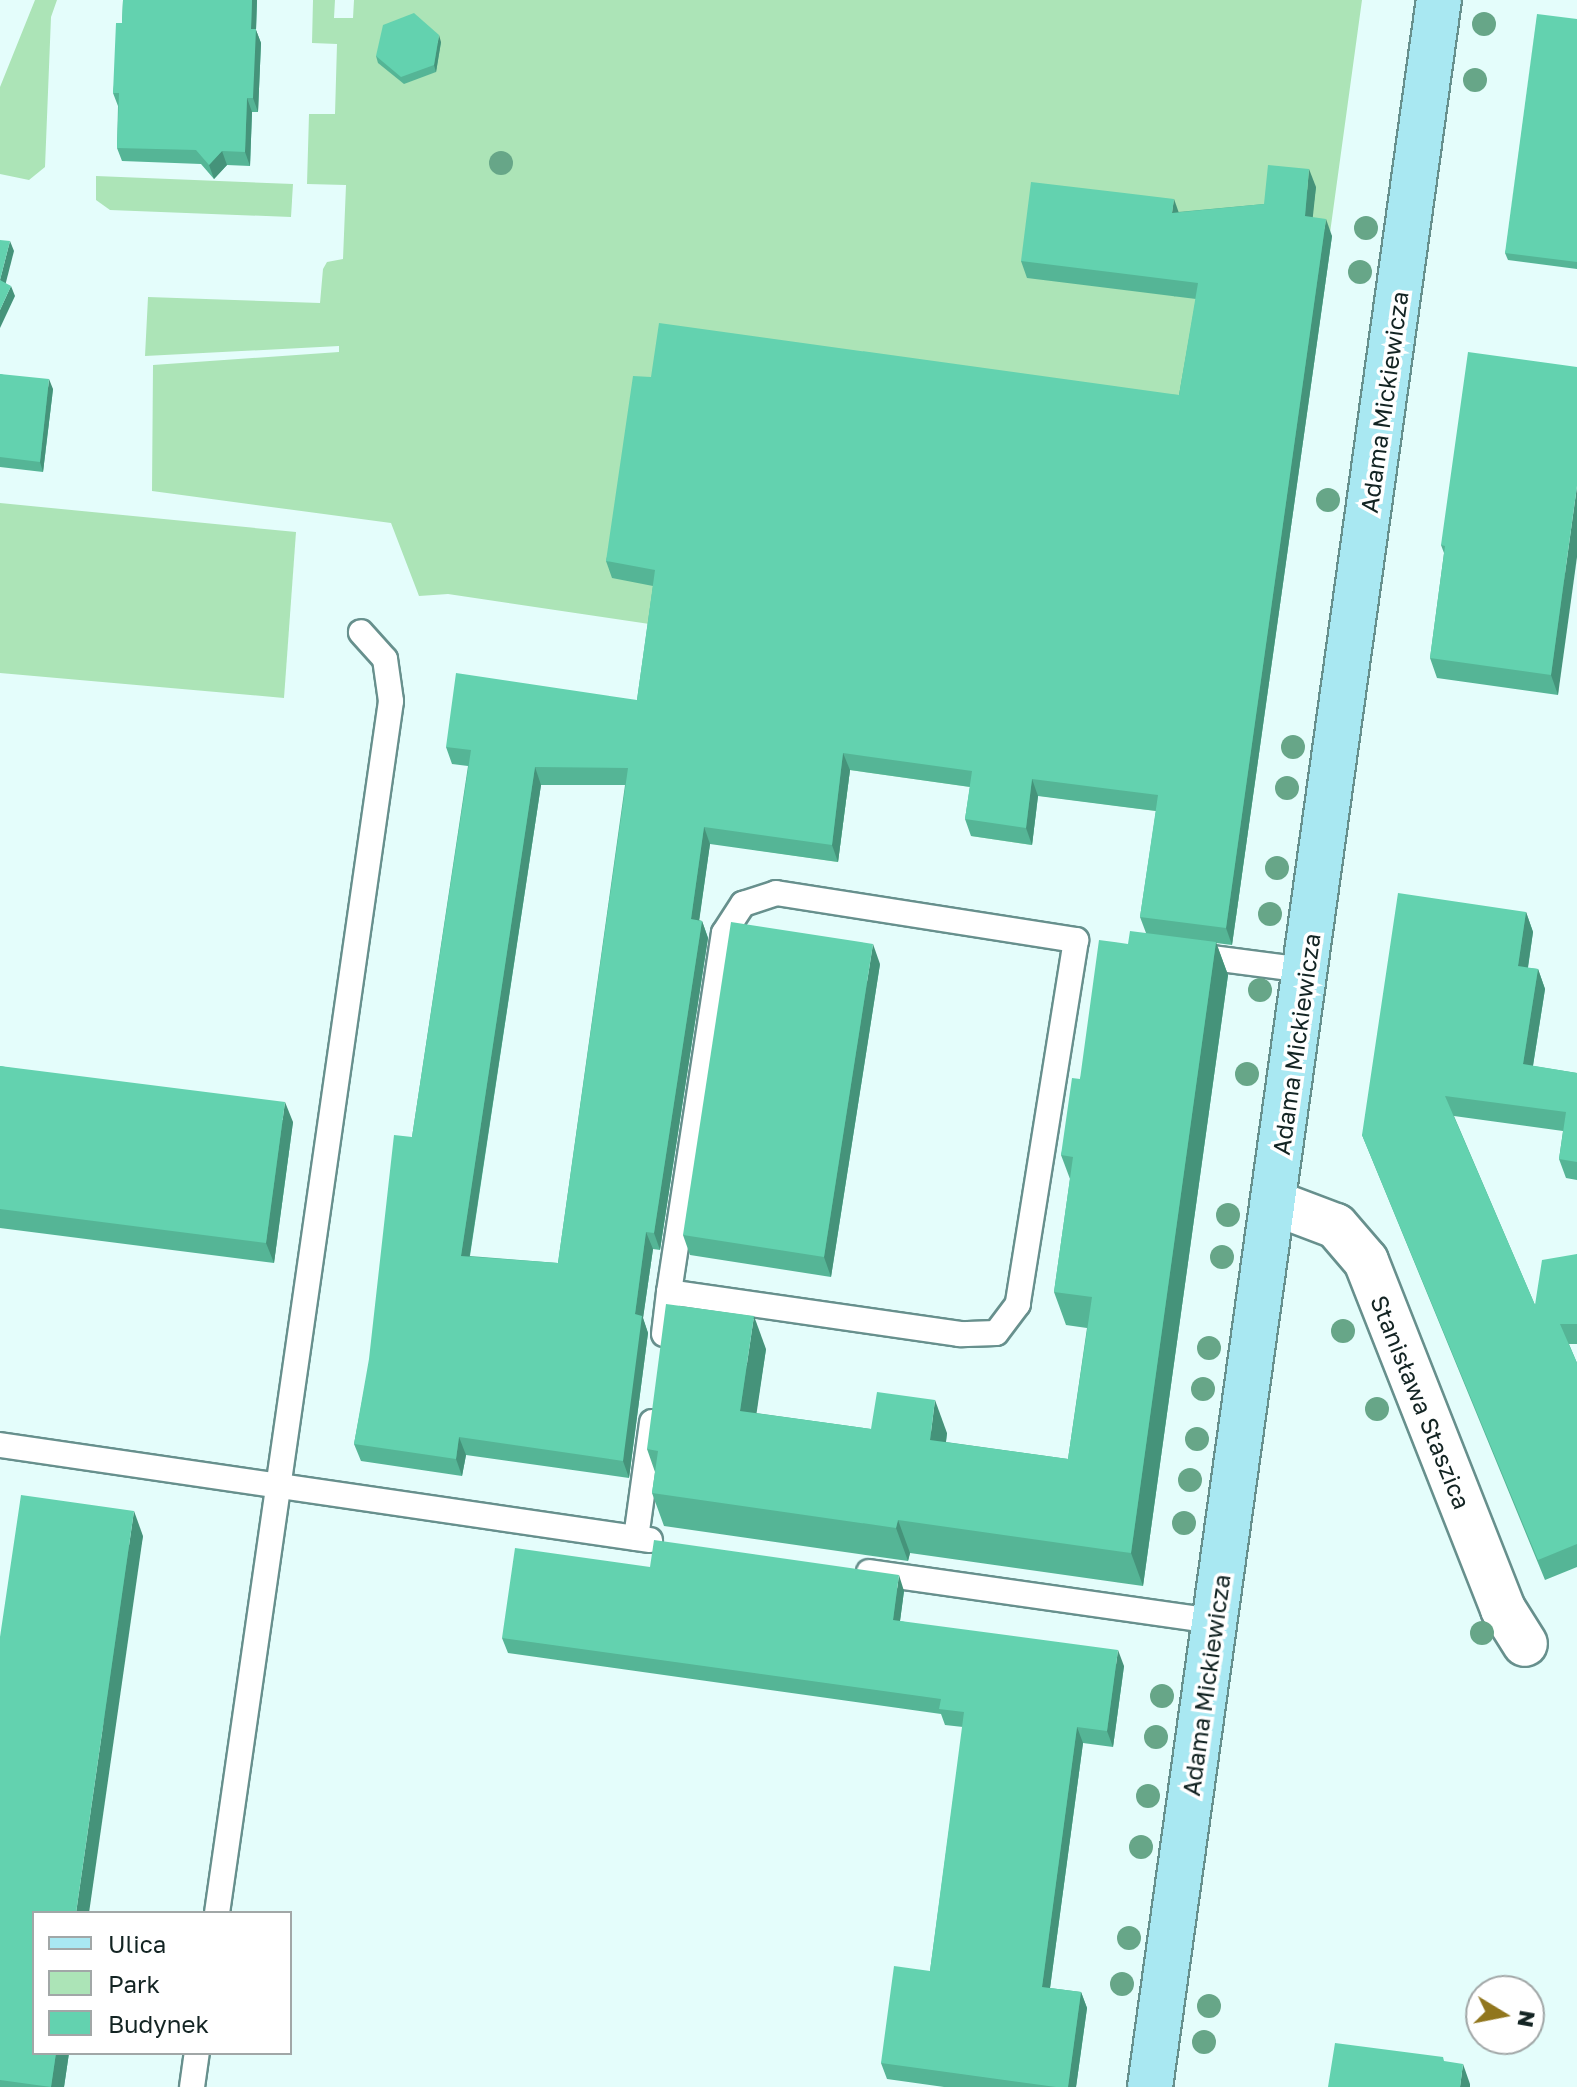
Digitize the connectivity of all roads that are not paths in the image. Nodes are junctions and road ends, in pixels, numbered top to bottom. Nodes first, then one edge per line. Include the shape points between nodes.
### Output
1 (1439, 0) edge
2 (361, 632) dead end
3 (1076, 940) junction
4 (1106, 944) edge
5 (1165, 952) edge
6 (1305, 970) junction
7 (1275, 1203) junction
8 (669, 1292) junction
9 (661, 1354) edge
10 (655, 1400) edge
11 (0, 1445) edge
12 (276, 1487) junction
13 (636, 1538) junction
14 (667, 1543) edge
15 (849, 1569) edge
16 (1215, 1621) junction
17 (1525, 1644) dead end
18 (217, 1911) edge
19 (197, 2055) edge
20 (192, 2087) edge
21 (1150, 2087) edge

1 - 6 main road, Adama Mickiewicza
2 - 12 lane via 385,659 391,701
3 - 4 lane
3 - 8 lane via 1018,1304 996,1333 960,1334
3 - 8 lane via 776,893 743,904 724,933
5 - 6 lane
6 - 7 main road, Adama Mickiewicza
7 - 16 main road, Adama Mickiewicza
7 - 17 street, Stanisława Staszica via 1336,1226 1366,1261 1503,1609
8 - 9 lane
10 - 13 lane
11 - 12 lane
12 - 13 lane
12 - 18 lane
13 - 14 lane
15 - 16 lane
16 - 21 main road, Adama Mickiewicza
19 - 20 lane

